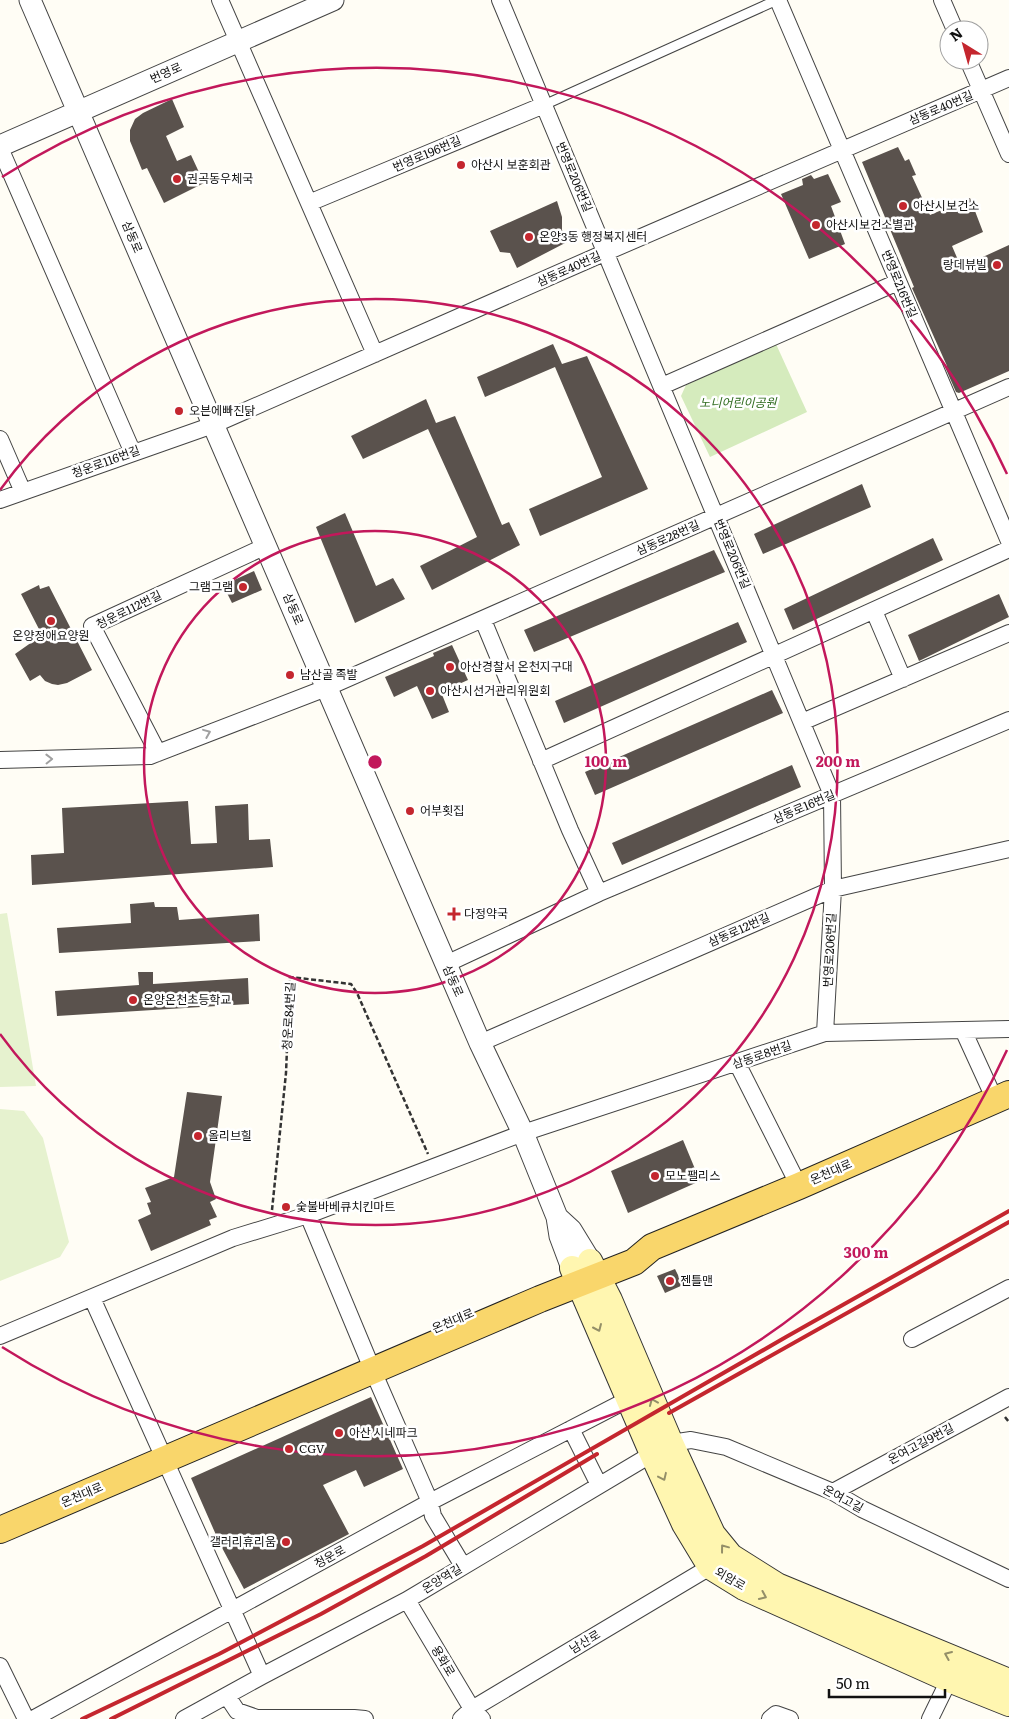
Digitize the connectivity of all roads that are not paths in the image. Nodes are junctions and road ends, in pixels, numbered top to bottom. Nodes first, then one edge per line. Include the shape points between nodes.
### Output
1 (30, 0) edge
2 (220, 0) edge
3 (333, 0) edge
4 (500, 0) edge
5 (778, 0) edge
6 (942, 0) edge
7 (951, 20) edge
8 (238, 42) junction
9 (973, 70) edge
10 (1009, 78) edge
11 (982, 91) junction
12 (544, 105) junction
13 (78, 112) junction
14 (0, 147) edge
15 (842, 150) junction
16 (1009, 154) edge
17 (309, 203) junction
18 (606, 252) junction
19 (898, 282) junction
20 (375, 354) junction
21 (662, 386) junction
22 (1009, 387) edge
23 (954, 411) junction
24 (213, 425) junction
25 (0, 439) edge
26 (133, 452) junction
27 (23, 492) junction
28 (0, 500) edge
29 (716, 517) junction
30 (1009, 541) edge
31 (266, 546) junction
32 (1009, 549) edge
33 (874, 611) junction
34 (483, 620) junction
35 (1009, 633) edge
36 (774, 656) junction
37 (903, 679) junction
38 (326, 688) junction
39 (1009, 720) edge
40 (802, 722) junction
41 (158, 753) junction
42 (0, 760) edge
43 (541, 762) junction
44 (832, 795) junction
45 (1009, 849) edge
46 (833, 889) junction
47 (599, 893) junction
48 (446, 964) junction
49 (1009, 1029) edge
50 (964, 1030) junction
51 (825, 1033) junction
52 (480, 1042) junction
53 (737, 1063) junction
54 (1002, 1097) edge
55 (523, 1133) junction
56 (799, 1186) junction
57 (308, 1215) junction
58 (585, 1272) junction
59 (1009, 1288) edge
60 (92, 1298) junction
61 (0, 1336) edge
62 (912, 1339) dead end
63 (370, 1365) junction
64 (1009, 1397) edge
65 (629, 1399) junction
66 (571, 1429) junction
67 (661, 1448) junction
68 (162, 1455) junction
69 (599, 1485) junction
70 (833, 1492) junction
71 (430, 1502) junction
72 (0, 1519) edge
73 (0, 1530) edge
74 (463, 1566) junction
75 (710, 1568) junction
76 (1009, 1580) edge
77 (407, 1600) junction
78 (232, 1610) junction
79 (0, 1666) edge
80 (262, 1676) junction
81 (949, 1680) junction
82 (1009, 1681) edge
83 (227, 1696) junction
84 (1009, 1704) edge
85 (472, 1716) edge
86 (26, 1719) edge
87 (33, 1719) edge
88 (184, 1719) edge
89 (365, 1719) edge
90 (770, 1719) edge
91 (790, 1719) edge
92 (930, 1719) edge

1 - 13 street, 삼동로
2 - 8 street
3 - 8 street, 번영로
4 - 12 street, 번영로206번길
5 - 12 lane
5 - 15 street, 번영로216번길
6 - 7 street
8 - 13 street, 번영로
8 - 17 street
9 - 11 street
10 - 11 street, 삼동로40번길
11 - 15 street, 삼동로40번길
11 - 16 street
12 - 17 street, 번영로196번길
12 - 18 street, 번영로206번길
13 - 14 street, 번영로
13 - 24 street, 삼동로
14 - 26 street, 번영로
15 - 18 street, 삼동로40번길
15 - 19 street, 번영로216번길
17 - 20 street
18 - 20 street, 삼동로40번길
18 - 21 street, 번영로206번길
19 - 21 street
19 - 23 street, 번영로216번길
20 - 24 street, 삼동로40번길
21 - 29 street, 번영로206번길
22 - 23 street, 삼동로28번길
23 - 29 street, 삼동로28번길
23 - 30 street, 번영로216번길
24 - 26 street, 청운로116번길
24 - 31 street, 삼동로
25 - 27 street
26 - 27 street, 청운로116번길
27 - 28 street, 청운로116번길
29 - 34 street, 삼동로28번길
29 - 36 street, 번영로206번길
31 - 38 street, 삼동로
31 - 41 street, 청운로112번길 via 92,626
32 - 33 street
33 - 36 street
33 - 37 street
34 - 38 street, 삼동로28번길
34 - 43 street
35 - 37 street
36 - 40 street, 번영로206번길
36 - 43 street
37 - 40 street
41 -> 38 street
38 - 48 street, 삼동로
39 - 44 street, 삼동로16번길
40 - 44 street, 번영로206번길
42 -> 41 street via 150,756
43 - 47 street
44 - 46 street, 번영로206번길
44 - 47 street, 삼동로16번길
45 - 46 street, 삼동로12번길
46 - 51 street, 번영로206번길
46 - 52 street, 삼동로12번길
47 - 48 street, 삼동로16번길
48 - 52 street, 삼동로
49 - 50 street, 삼동로8번길
50 - 51 street, 삼동로8번길
50 - 54 street
51 - 53 street, 삼동로8번길
52 - 55 street, 삼동로
53 - 55 street, 삼동로8번길
53 - 56 street
54 - 56 main road, 온천대로
55 - 57 street
55 - 58 street, 삼동로 via 557,1217 571,1230
56 - 58 main road, 온천대로 via 652,1247 626,1248
57 - 60 street via 233,1238
57 - 63 street
58 - 63 main road, 온천대로
58 -> 65 main road, 외암로
67 -> 58 main road, 외암로
59 - 62 street
60 - 61 street
60 - 68 street
63 - 68 main road, 온천대로
63 - 71 street
64 - 70 street, 온여고길9번길
65 - 66 street, 청운로
65 - 67 main road, 외암로
66 - 69 street
66 - 71 street, 청운로
67 - 69 street, 온양역길
67 - 70 street, 온여고길 via 690,1440 726,1448
67 -> 75 main road, 외암로 via 684,1524
82 -> 67 main road, 외암로 via 777,1585 731,1556
68 - 72 main road, 온천대로
68 - 73 main road, 온천대로
68 - 78 street
69 - 74 street, 온양역길
70 - 76 street, 온여고길 via 862,1510
71 - 74 street via 433,1516
71 - 78 street, 청운로
74 - 77 street, 온양역길
75 -> 81 main road, 외암로 via 744,1588
75 - 85 street, 남산로
77 - 80 street, 온양역길
77 - 85 street, 용화로
78 - 80 street
78 - 87 street, 청운로
79 - 86 street
80 - 83 street, 온양역길
81 - 84 main road, 외암로
81 - 92 street
83 - 88 street, 온양역길
83 - 89 street via 237,1711 257,1718
90 - 91 street via 776,1714

